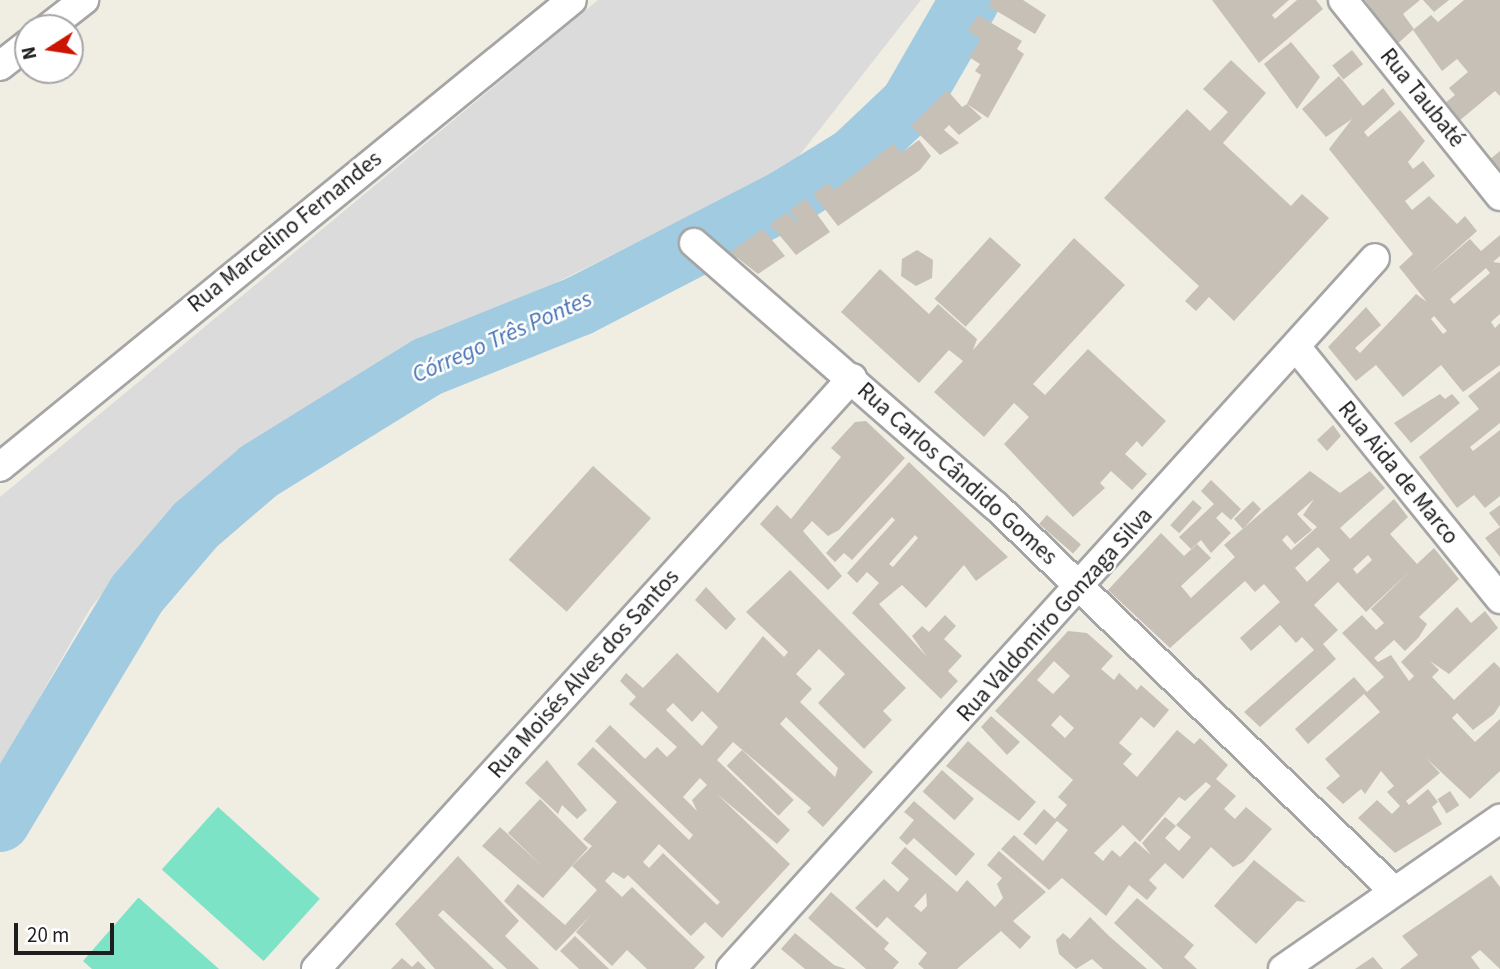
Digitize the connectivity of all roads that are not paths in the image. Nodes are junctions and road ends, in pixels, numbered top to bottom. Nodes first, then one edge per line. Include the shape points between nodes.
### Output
1 (83, 0) edge
2 (572, 0) edge
3 (1343, 0) edge
4 (66, 14) edge
5 (14, 55) edge
6 (0, 66) edge
7 (1500, 196) edge
8 (694, 243) dead end
9 (1375, 258) dead end
10 (1297, 348) junction
11 (852, 379) junction
12 (0, 467) edge
13 (1080, 586) junction
14 (1500, 599) edge
15 (1500, 819) edge
16 (1393, 890) junction
17 (316, 969) edge
18 (732, 969) edge
19 (1283, 969) edge

1 - 4 street
2 - 12 street, Rua Marcelino Fernandes
3 - 7 street, Rua Taubaté
5 - 6 street
8 - 11 street, Rua Carlos Cândido Gomes
9 - 10 street, Rua Valdomiro Gonzaga Silva
10 - 13 street, Rua Valdomiro Gonzaga Silva
10 - 14 street, Rua Aida de Marco
11 - 13 street, Rua Carlos Cândido Gomes
11 - 17 street, Rua Moisés Alves dos Santos
13 - 16 street, Rua Carlos Cândido Gomes
13 - 18 street, Rua Valdomiro Gonzaga Silva
15 - 16 street
16 - 19 street

